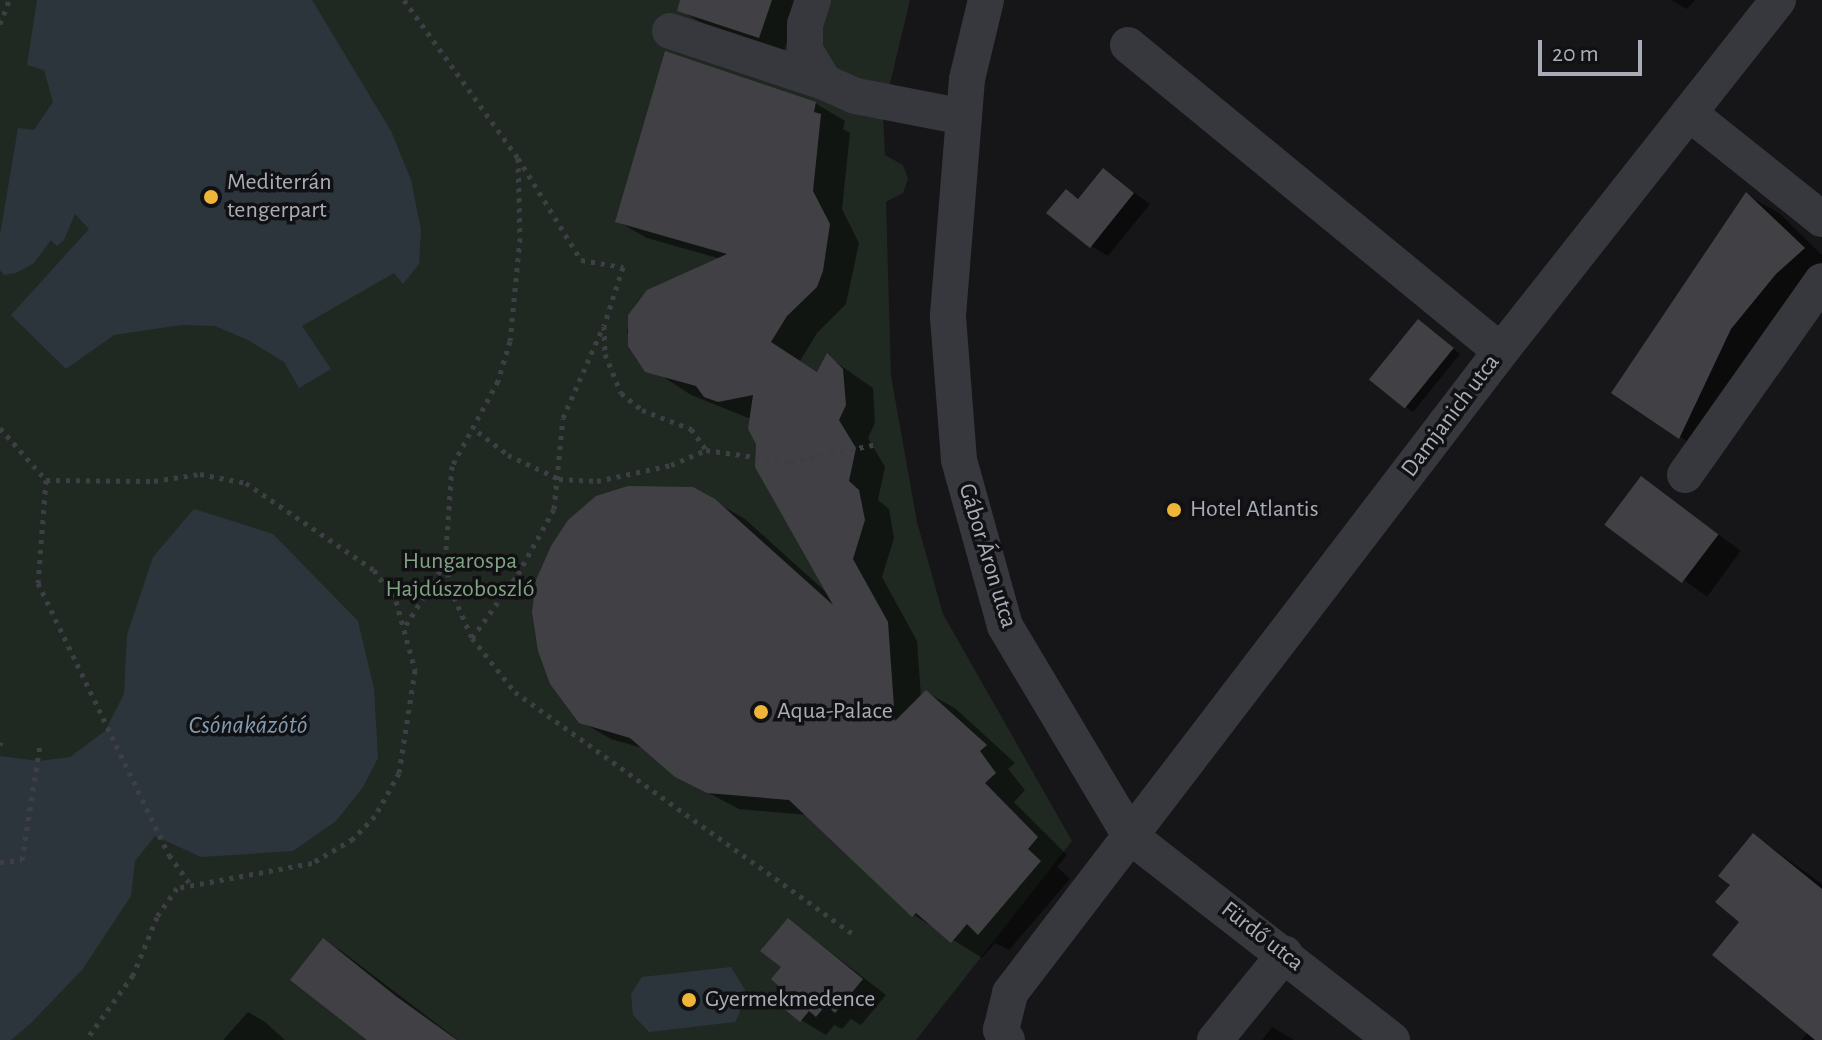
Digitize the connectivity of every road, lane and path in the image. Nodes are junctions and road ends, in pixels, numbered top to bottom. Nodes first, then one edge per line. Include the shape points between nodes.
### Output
1 (9, 0) edge
2 (404, 0) edge
3 (813, 0) edge
4 (986, 0) edge
5 (1778, 0) edge
6 (0, 24) edge
7 (670, 31) dead end
8 (1128, 45) dead end
9 (824, 82) junction
10 (1689, 113) junction
11 (964, 117) junction
12 (518, 158) junction
13 (1822, 219) edge
14 (1822, 281) edge
15 (604, 326) junction
16 (1501, 351) junction
17 (0, 428) edge
18 (478, 432) dead end
19 (877, 444) dead end
20 (706, 450) junction
21 (1685, 475) dead end
22 (559, 479) junction
23 (46, 480) junction
24 (445, 563) junction
25 (405, 625) junction
26 (472, 638) junction
27 (40, 745) dead end
28 (1130, 836) junction
29 (0, 862) edge
30 (189, 883) junction
31 (852, 933) dead end
32 (1285, 954) junction
33 (86, 1040) edge
34 (1007, 1040) edge
35 (1215, 1040) edge
36 (1392, 1040) edge

1 - 6 path
2 - 12 path
3 - 9 street via 805,24 805,50
4 - 11 street, Gábor Áron utca
5 - 10 street, Damjanich utca
7 - 9 street
8 - 16 street
9 - 11 street via 856,96
10 - 13 street
10 - 16 street, Damjanich utca
11 - 28 street, Gábor Áron utca via 948,317 959,460 1005,626
12 - 15 path via 581,260 623,267
12 - 24 path via 520,238 510,341 498,381 452,466
14 - 21 street
15 - 20 path via 605,354 621,393 642,410 691,429
15 - 22 path via 563,418 556,449
16 - 28 street, Damjanich utca
17 - 23 path
18 - 22 path via 508,455
19 - 20 path via 791,462
20 - 22 path via 671,465 597,481
22 - 26 path via 554,509 518,574
23 - 25 path via 154,481 200,474 246,483 374,570
23 - 30 path via 38,583 94,706 169,855
24 - 25 path
24 - 26 path
25 - 30 path via 415,670 399,773 375,816 353,839 312,863
26 - 31 path via 515,692
27 - 29 path via 22,860
28 - 32 street, Fürdő utca
28 - 34 street via 1010,993 1001,1030
30 - 33 path via 177,888 157,917 133,975
32 - 35 street
32 - 36 street, Fürdő utca

